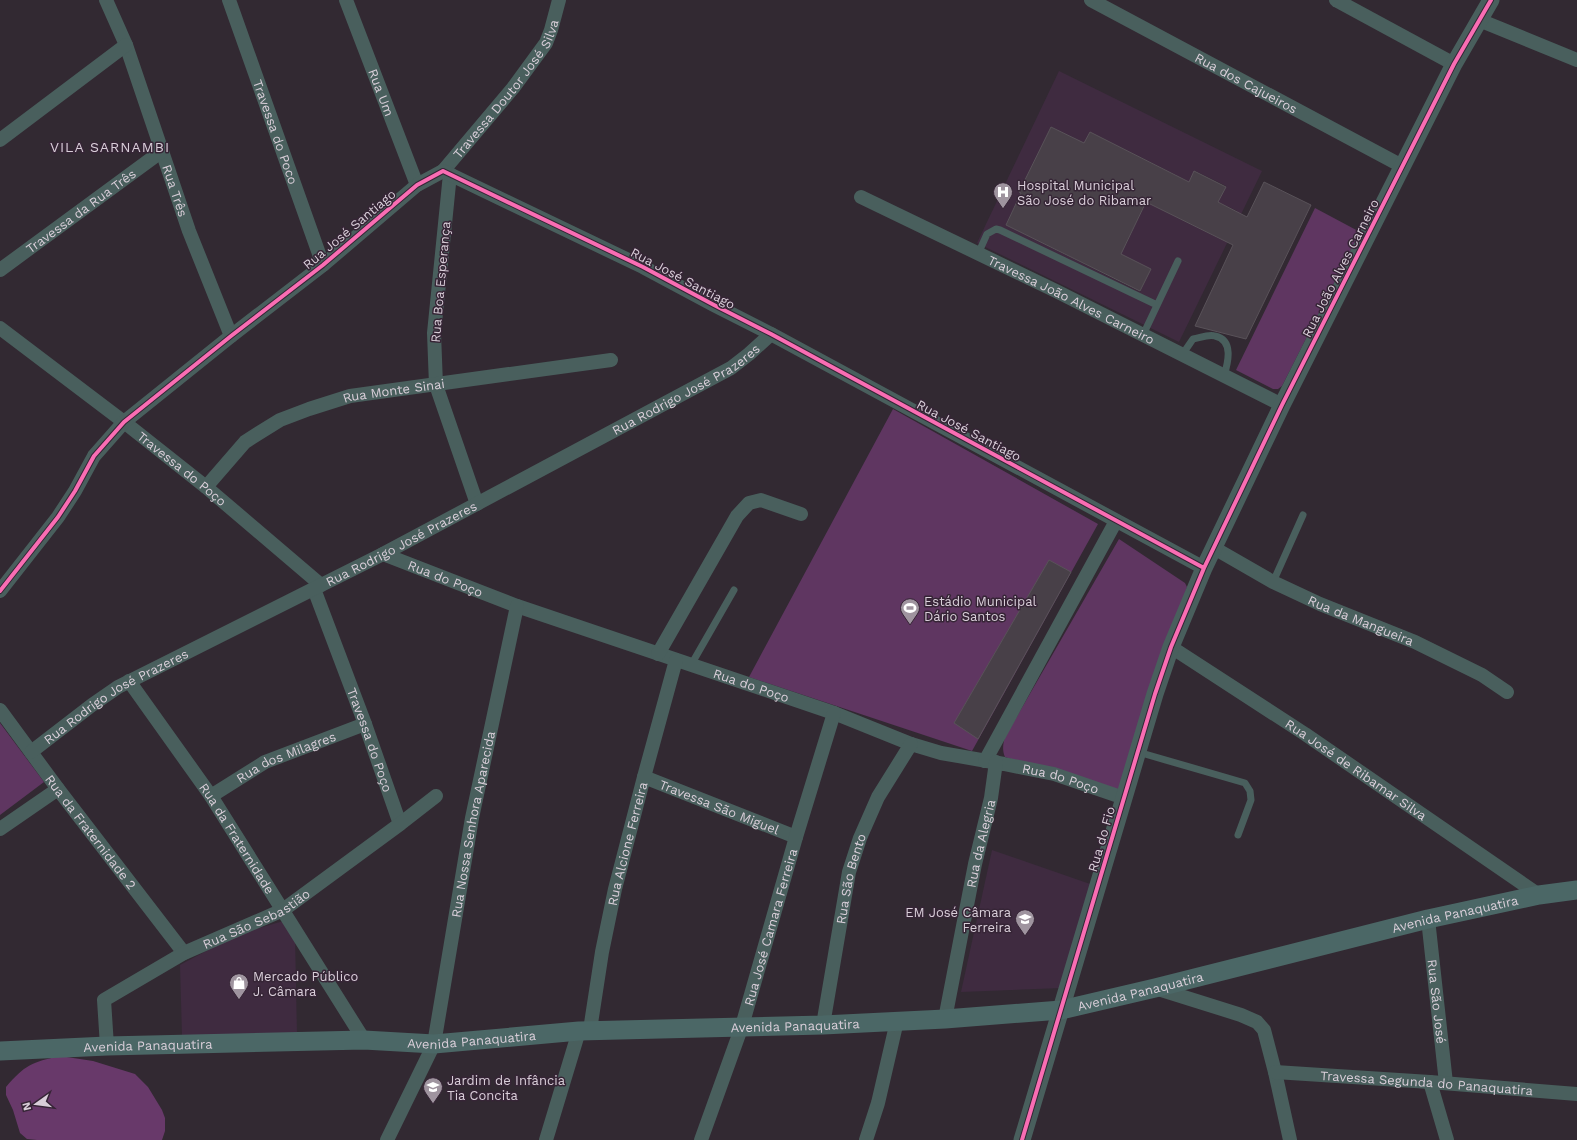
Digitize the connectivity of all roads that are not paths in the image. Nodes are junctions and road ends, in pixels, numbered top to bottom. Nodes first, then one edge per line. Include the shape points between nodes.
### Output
1 (106, 0) edge
2 (229, 0) edge
3 (346, 0) edge
4 (559, 0) edge
5 (1091, 0) edge
6 (1336, 0) edge
7 (1491, 0) edge
8 (1479, 20) junction
9 (126, 45) junction
10 (1577, 60) edge
11 (1454, 64) junction
12 (0, 140) edge
13 (162, 151) junction
14 (1402, 166) junction
15 (446, 173) junction
16 (417, 185) junction
17 (861, 197) dead end
18 (978, 254) junction
19 (1178, 261) dead end
20 (323, 265) junction
21 (0, 270) edge
22 (1157, 305) junction
23 (0, 328) edge
24 (771, 334) junction
25 (1142, 335) junction
26 (231, 336) junction
27 (1182, 355) junction
28 (611, 360) dead end
29 (1224, 376) junction
30 (436, 385) junction
31 (1282, 405) junction
32 (124, 422) junction
33 (206, 488) junction
34 (476, 504) junction
35 (800, 514) dead end
36 (1303, 515) dead end
37 (1116, 521) junction
38 (1214, 548) junction
39 (383, 554) junction
40 (1204, 568) junction
41 (1273, 582) junction
42 (318, 587) junction
43 (734, 590) dead end
44 (0, 591) edge
45 (517, 606) junction
46 (1171, 648) junction
47 (658, 654) junction
48 (676, 660) junction
49 (691, 666) junction
50 (129, 681) junction
51 (1507, 692) dead end
52 (0, 710) edge
53 (834, 713) junction
54 (365, 724) junction
55 (911, 744) junction
56 (31, 752) junction
57 (1138, 752) junction
58 (990, 762) junction
59 (644, 777) junction
60 (58, 789) junction
61 (210, 796) junction
62 (436, 796) dead end
63 (1124, 798) junction
64 (400, 824) junction
65 (0, 829) edge
66 (1238, 835) dead end
67 (796, 837) junction
68 (1577, 890) edge
69 (1539, 895) junction
70 (283, 910) junction
71 (1428, 919) junction
72 (184, 953) junction
73 (1154, 988) junction
74 (1061, 1010) junction
75 (945, 1019) junction
76 (897, 1021) junction
77 (823, 1025) junction
78 (742, 1026) junction
79 (585, 1030) junction
80 (364, 1040) junction
81 (434, 1044) junction
82 (107, 1046) junction
83 (0, 1051) edge
84 (1275, 1072) junction
85 (1430, 1082) junction
86 (1446, 1083) junction
87 (1577, 1094) edge
88 (388, 1140) edge
89 (546, 1140) edge
90 (701, 1140) edge
91 (866, 1140) edge
92 (1022, 1140) edge
93 (1290, 1140) edge
94 (1447, 1140) edge

1 - 9 street, Rua Três
2 - 20 street, Travessa do Poco
3 - 16 street, Rua Um
4 - 15 street, Travessa Doutor José Silva via 546,43
5 - 14 street, Rua dos Cajueiros
6 - 11 street
7 - 8 street, Rua João Alves Carneiro
8 - 10 street
8 - 11 street, Rua João Alves Carneiro
9 - 12 street
9 - 13 street, Rua Três
11 - 14 street, Rua João Alves Carneiro
13 - 21 street, Travessa da Rua Três
13 - 26 street, Rua Três via 189,231
14 - 31 street, Rua João Alves Carneiro
15 - 16 street, Rua José Santiago
15 - 24 street, Rua José Santiago via 643,267
15 - 30 street, Rua Boa Esperança via 434,333
16 - 20 street, Rua José Santiago
17 - 18 street, Travessa João Alves Carneiro
18 - 22 lane via 987,234 996,229 1000,230
18 - 25 street, Travessa João Alves Carneiro
19 - 22 lane
20 - 26 street, Rua José Santiago
22 - 25 lane
23 - 32 street, Travessa do Poço
24 - 34 street, Rua Rodrigo José Prazeres via 731,368
24 - 37 street, Rua José Santiago
25 - 27 street, Travessa João Alves Carneiro
26 - 32 street, Rua José Santiago
27 - 29 street, Travessa João Alves Carneiro
27 - 29 lane via 1193,339 1216,336 1229,352
28 - 30 street, Rua Monte Sinai
29 - 31 street, Travessa João Alves Carneiro
30 - 33 street, Rua Monte Sinai via 350,396 280,420 245,442
30 - 34 street, Rua Boa Esperança
31 - 38 street, Rua João Alves Carneiro
32 - 33 street, Travessa do Poço
32 - 44 street, Rua José Santiago via 94,456 58,517
33 - 42 street, Travessa do Poço
34 - 39 street, Rua Rodrigo José Prazeres
35 - 47 street via 761,500 749,503 737,516
36 - 41 lane
37 - 40 street, Rua José Santiago
37 - 58 street
38 - 40 street, Rua do Fio
38 - 41 street, Rua da Mangueira
39 - 42 street, Rua Rodrigo José Prazeres
39 - 45 street, Rua do Poço
40 - 46 street, Rua do Fio
41 - 51 street, Rua da Mangueira via 1415,642 1482,676
42 - 50 street, Rua Rodrigo José Prazeres
42 - 54 street, Travessa do Poço
43 - 49 lane
45 - 47 street, Rua do Poço
45 - 81 street, Rua Nossa Senhora Aparecida via 472,818
46 - 57 street, Rua do Fio
46 - 69 street, Rua José de Ribamar Silva via 1305,734
47 - 48 street, Rua do Poço
48 - 49 street, Rua do Poço
48 - 59 street, Rua Alcione Ferreira
49 - 53 street, Rua do Poço
50 - 56 street, Rua Rodrigo José Prazeres via 103,697
50 - 61 street, Rua da Fraternidade
52 - 56 street, Rua da Fraternidade 2
53 - 55 street, Rua do Poço
53 - 67 street, Rua José Camara Ferreira
54 - 61 street, Rua dos Milagres via 265,762
54 - 64 street, Travessa do Poço
55 - 58 street, Rua do Poço via 941,753
55 - 77 street, Rua São Bento via 878,797 851,865
56 - 60 street, Rua da Fraternidade 2
57 - 63 street, Rua do Fio
57 - 66 lane via 1245,783 1250,791 1251,800
58 - 63 street, Rua do Poço via 1054,774
58 - 75 street, Rua da Alegria via 991,798 972,878
59 - 67 street, Travessa São Miguel
59 - 79 street, Rua Alcione Ferreira
60 - 65 street
60 - 72 street, Rua da Fraternidade 2
61 - 70 street, Rua da Fraternidade
62 - 64 street, Rua São Sebastião
63 - 74 street, Rua do Fio
64 - 70 street, Rua São Sebastião
67 - 78 street, Rua José Camara Ferreira
68 - 69 main road, Avenida Panaquatira
69 - 71 main road, Avenida Panaquatira
70 - 72 street, Rua São Sebastião
70 - 80 street, Rua da Fraternidade
71 - 73 main road, Avenida Panaquatira
71 - 86 street, Rua São José
72 - 82 street, Rua São Sebastião via 104,1000
73 - 74 main road, Avenida Panaquatira
73 - 84 street via 1257,1022 1264,1030
74 - 75 main road, Avenida Panaquatira
74 - 92 street, Rua do Fio
75 - 76 main road, Avenida Panaquatira
76 - 77 main road, Avenida Panaquatira
76 - 91 street via 878,1103
77 - 78 main road, Avenida Panaquatira
78 - 79 main road, Avenida Panaquatira
78 - 90 street, Rua José Camara Ferreira
79 - 81 main road, Avenida Panaquatira
79 - 89 street, Rua Alcione Ferreira
80 - 81 main road, Avenida Panaquatira
80 - 82 main road, Avenida Panaquatira
81 - 88 street, Rua Nossa Senhora Aparecida
82 - 83 main road, Avenida Panaquatira
84 - 85 street, Travessa Segunda do Panaquatira
84 - 93 street
85 - 86 street, Travessa Segunda do Panaquatira
85 - 94 street
86 - 87 street, Travessa Segunda do Panaquatira

